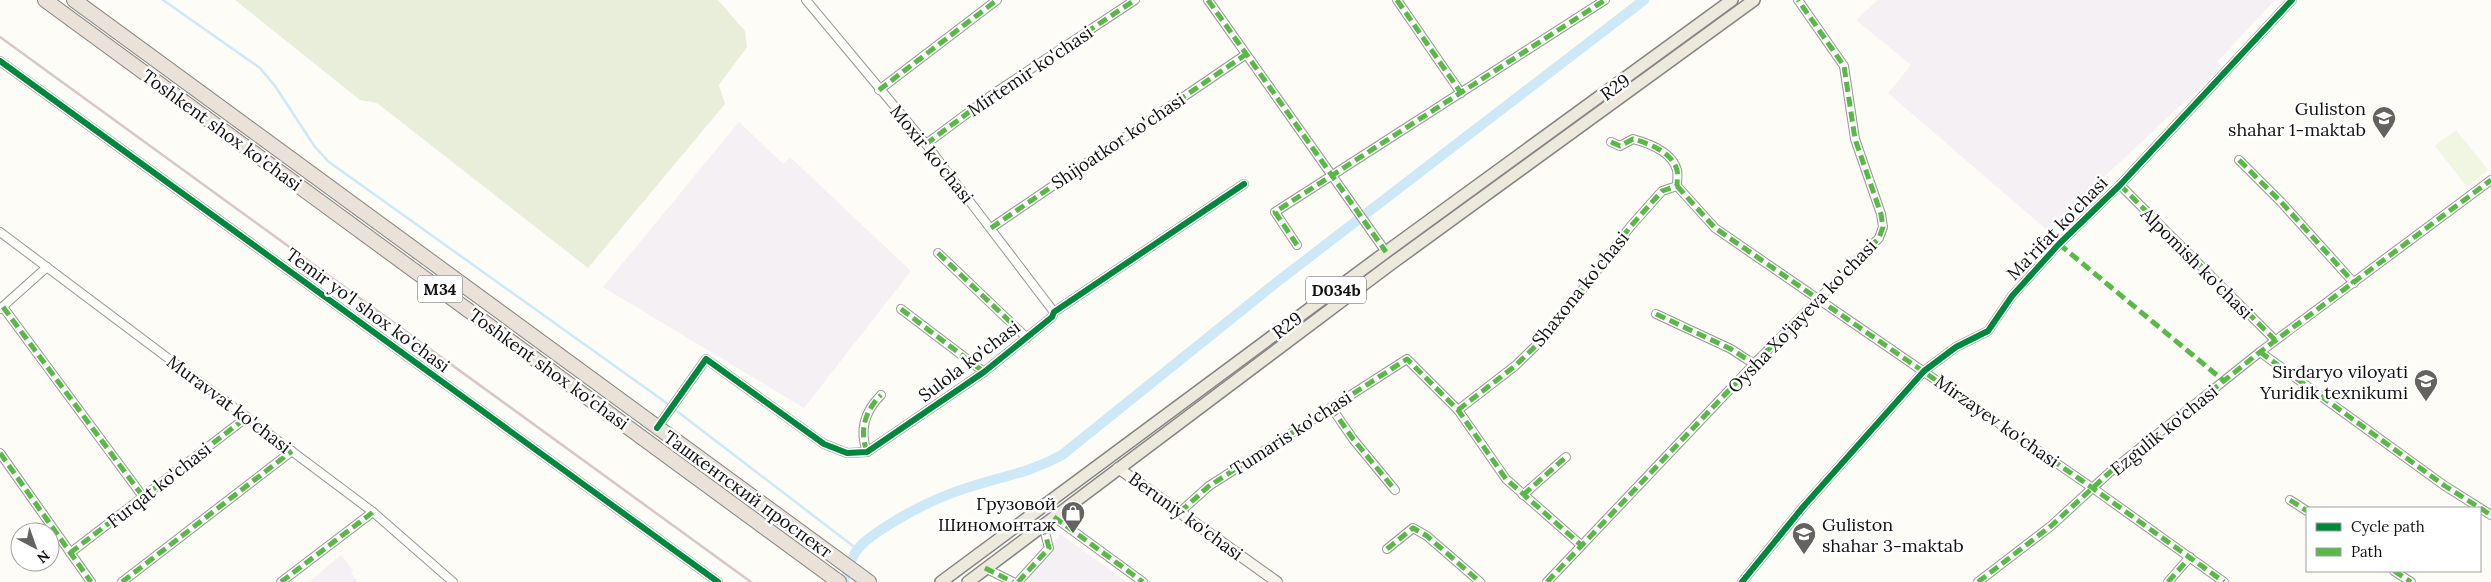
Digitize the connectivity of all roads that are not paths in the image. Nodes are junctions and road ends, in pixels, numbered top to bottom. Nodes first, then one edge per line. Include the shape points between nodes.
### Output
1 (45, 0) edge
2 (74, 0) edge
3 (806, 0) edge
4 (997, 0) edge
5 (1135, 0) edge
6 (1208, 0) edge
7 (1397, 0) edge
8 (1605, 0) edge
9 (1732, 0) edge
10 (1754, 0) edge
11 (1798, 0) edge
12 (2292, 0) edge
13 (1245, 55) junction
14 (0, 61) edge
15 (879, 90) junction
16 (1461, 93) junction
17 (1612, 142) dead end
18 (926, 144) junction
19 (2239, 160) dead end
20 (1331, 176) junction
21 (2491, 180) edge
22 (1244, 184) dead end
23 (2120, 185) junction
24 (1677, 186) junction
25 (991, 228) junction
26 (0, 232) edge
27 (1296, 245) dead end
28 (1386, 252) junction
29 (938, 254) dead end
30 (47, 267) junction
31 (2354, 283) junction
32 (1819, 298) junction
33 (1, 308) edge
34 (901, 309) dead end
35 (1054, 312) junction
36 (1656, 314) dead end
37 (1027, 338) junction
38 (2275, 340) junction
39 (2260, 352) junction
40 (1754, 364) junction
41 (1924, 371) junction
42 (984, 372) junction
43 (881, 395) dead end
44 (1331, 407) junction
45 (1458, 410) junction
46 (247, 417) junction
47 (657, 428) junction
48 (292, 451) junction
49 (867, 452) junction
50 (0, 453) edge
51 (1566, 457) dead end
52 (1118, 468) junction
53 (2094, 488) junction
54 (1395, 490) dead end
55 (1524, 495) junction
56 (144, 498) junction
57 (2290, 500) dead end
58 (2478, 507) edge
59 (2306, 510) edge
60 (373, 512) junction
61 (1180, 512) junction
62 (1054, 517) junction
63 (1043, 525) junction
64 (1581, 546) junction
65 (1387, 549) dead end
66 (70, 553) junction
67 (2190, 557) junction
68 (985, 568) junction
69 (2396, 572) edge
70 (837, 580) edge
71 (91, 582) edge
72 (122, 582) edge
73 (281, 582) edge
74 (453, 582) edge
75 (718, 582) edge
76 (869, 582) edge
77 (941, 582) edge
78 (968, 582) edge
79 (1014, 582) edge
80 (1018, 582) edge
81 (1143, 582) edge
82 (1277, 582) edge
83 (1480, 582) edge
84 (1547, 582) edge
85 (1742, 582) edge
86 (1978, 582) edge
87 (2168, 582) edge
88 (2224, 582) edge
89 (2411, 582) edge

1 - 70 highway, Toshkent shox ko'chasi / M34
2 - 47 highway, Ташкентский проспект / M34
3 - 15 street, Moxir ko'chasi
4 - 15 street
5 - 18 street, Mirtemir ko'chasi via 996,92
6 - 13 street
7 - 16 street
8 - 16 street
9 - 28 main road, R29 / D034b
10 - 52 main road, R29 / D034b via 1391,264
11 - 32 street, Oysha Xo'jayeva ko'chasi via 1844,66 1855,139 1883,227 1878,238
12 - 23 street, Ma'rifat ko'chasi
13 - 20 street
13 - 25 street, Shijoatkor ko'chasi
14 - 75 street, Temir yo'l shox ko'chasi
15 - 18 street, Moxir ko'chasi
16 - 20 street
17 - 24 street via 1620,146 1633,139 1652,144 1669,158 1677,170
18 - 25 street, Moxir ko'chasi
19 - 31 street
20 - 27 street via 1275,212
20 - 28 street
21 - 31 street, Ezgulik ko'chasi
22 - 35 street, Sulola ko'chasi
23 - 38 street, Alpomish ko'chasi
23 - 41 street, Ma'rifat ko'chasi via 2012,296 1988,331 1956,348
24 - 32 street, Mirzayev ko'chasi via 1715,228
24 - 45 street, Shaxona ko'chasi via 1662,191 1630,227 1551,331 1515,366
25 - 35 street, Moxir ko'chasi
26 - 30 street, Muravvat ko'chasi
28 - 77 main road, R29 / D034b
29 - 37 street
30 - 33 street
30 - 46 street, Muravvat ko'chasi
31 - 38 street, Ezgulik ko'chasi
32 - 40 street, Oysha Xo'jayeva ko'chasi
32 - 41 street, Mirzayev ko'chasi
33 - 56 street
34 - 42 street
35 - 37 street, Sulola ko'chasi
36 - 40 street via 1731,349
37 - 42 street, Sulola ko'chasi
38 - 39 street, Ezgulik ko'chasi
39 - 53 street, Ezgulik ko'chasi
39 - 58 street
40 - 64 street, Oysha Xo'jayeva ko'chasi
41 - 53 street, Mirzayev ko'chasi
41 - 85 street, Ma'rifat ko'chasi via 1803,507
42 - 49 street, Sulola ko'chasi
43 - 49 street via 864,423 862,441
44 - 45 street, Tumaris ko'chasi via 1407,359
44 - 54 street
44 - 61 street, Tumaris ko'chasi via 1209,486
45 - 55 street via 1506,479
46 - 48 street, Muravvat ko'chasi
46 - 56 street, Furqat ko'chasi
47 - 49 street via 706,359 824,444 846,453
47 - 76 highway, Ташкентский проспект / M34
48 - 60 street, Muravvat ko'chasi
48 - 72 street
50 - 66 street
51 - 55 street
52 - 61 street, Beruniy ko'chasi
52 - 62 main road, R29 / D034b
53 - 67 street, Mirzayev ko'chasi
53 - 86 street, Ezgulik ko'chasi via 2052,526
55 - 64 street
56 - 66 street, Furqat ko'chasi
57 - 59 street
60 - 73 street
60 - 74 street, Muravvat ko'chasi
61 - 82 street, Beruniy ko'chasi
62 - 63 main road, R29 / D034b
62 - 81 street
63 - 68 main road, R29 / D034b
63 - 80 street via 1049,548
64 - 84 street, Oysha Xo'jayeva ko'chasi
65 - 83 street via 1413,528 1427,536
66 - 71 street
67 - 87 street
67 - 88 street, Mirzayev ko'chasi
68 - 78 main road, R29 / D034b
68 - 79 street
69 - 89 street

